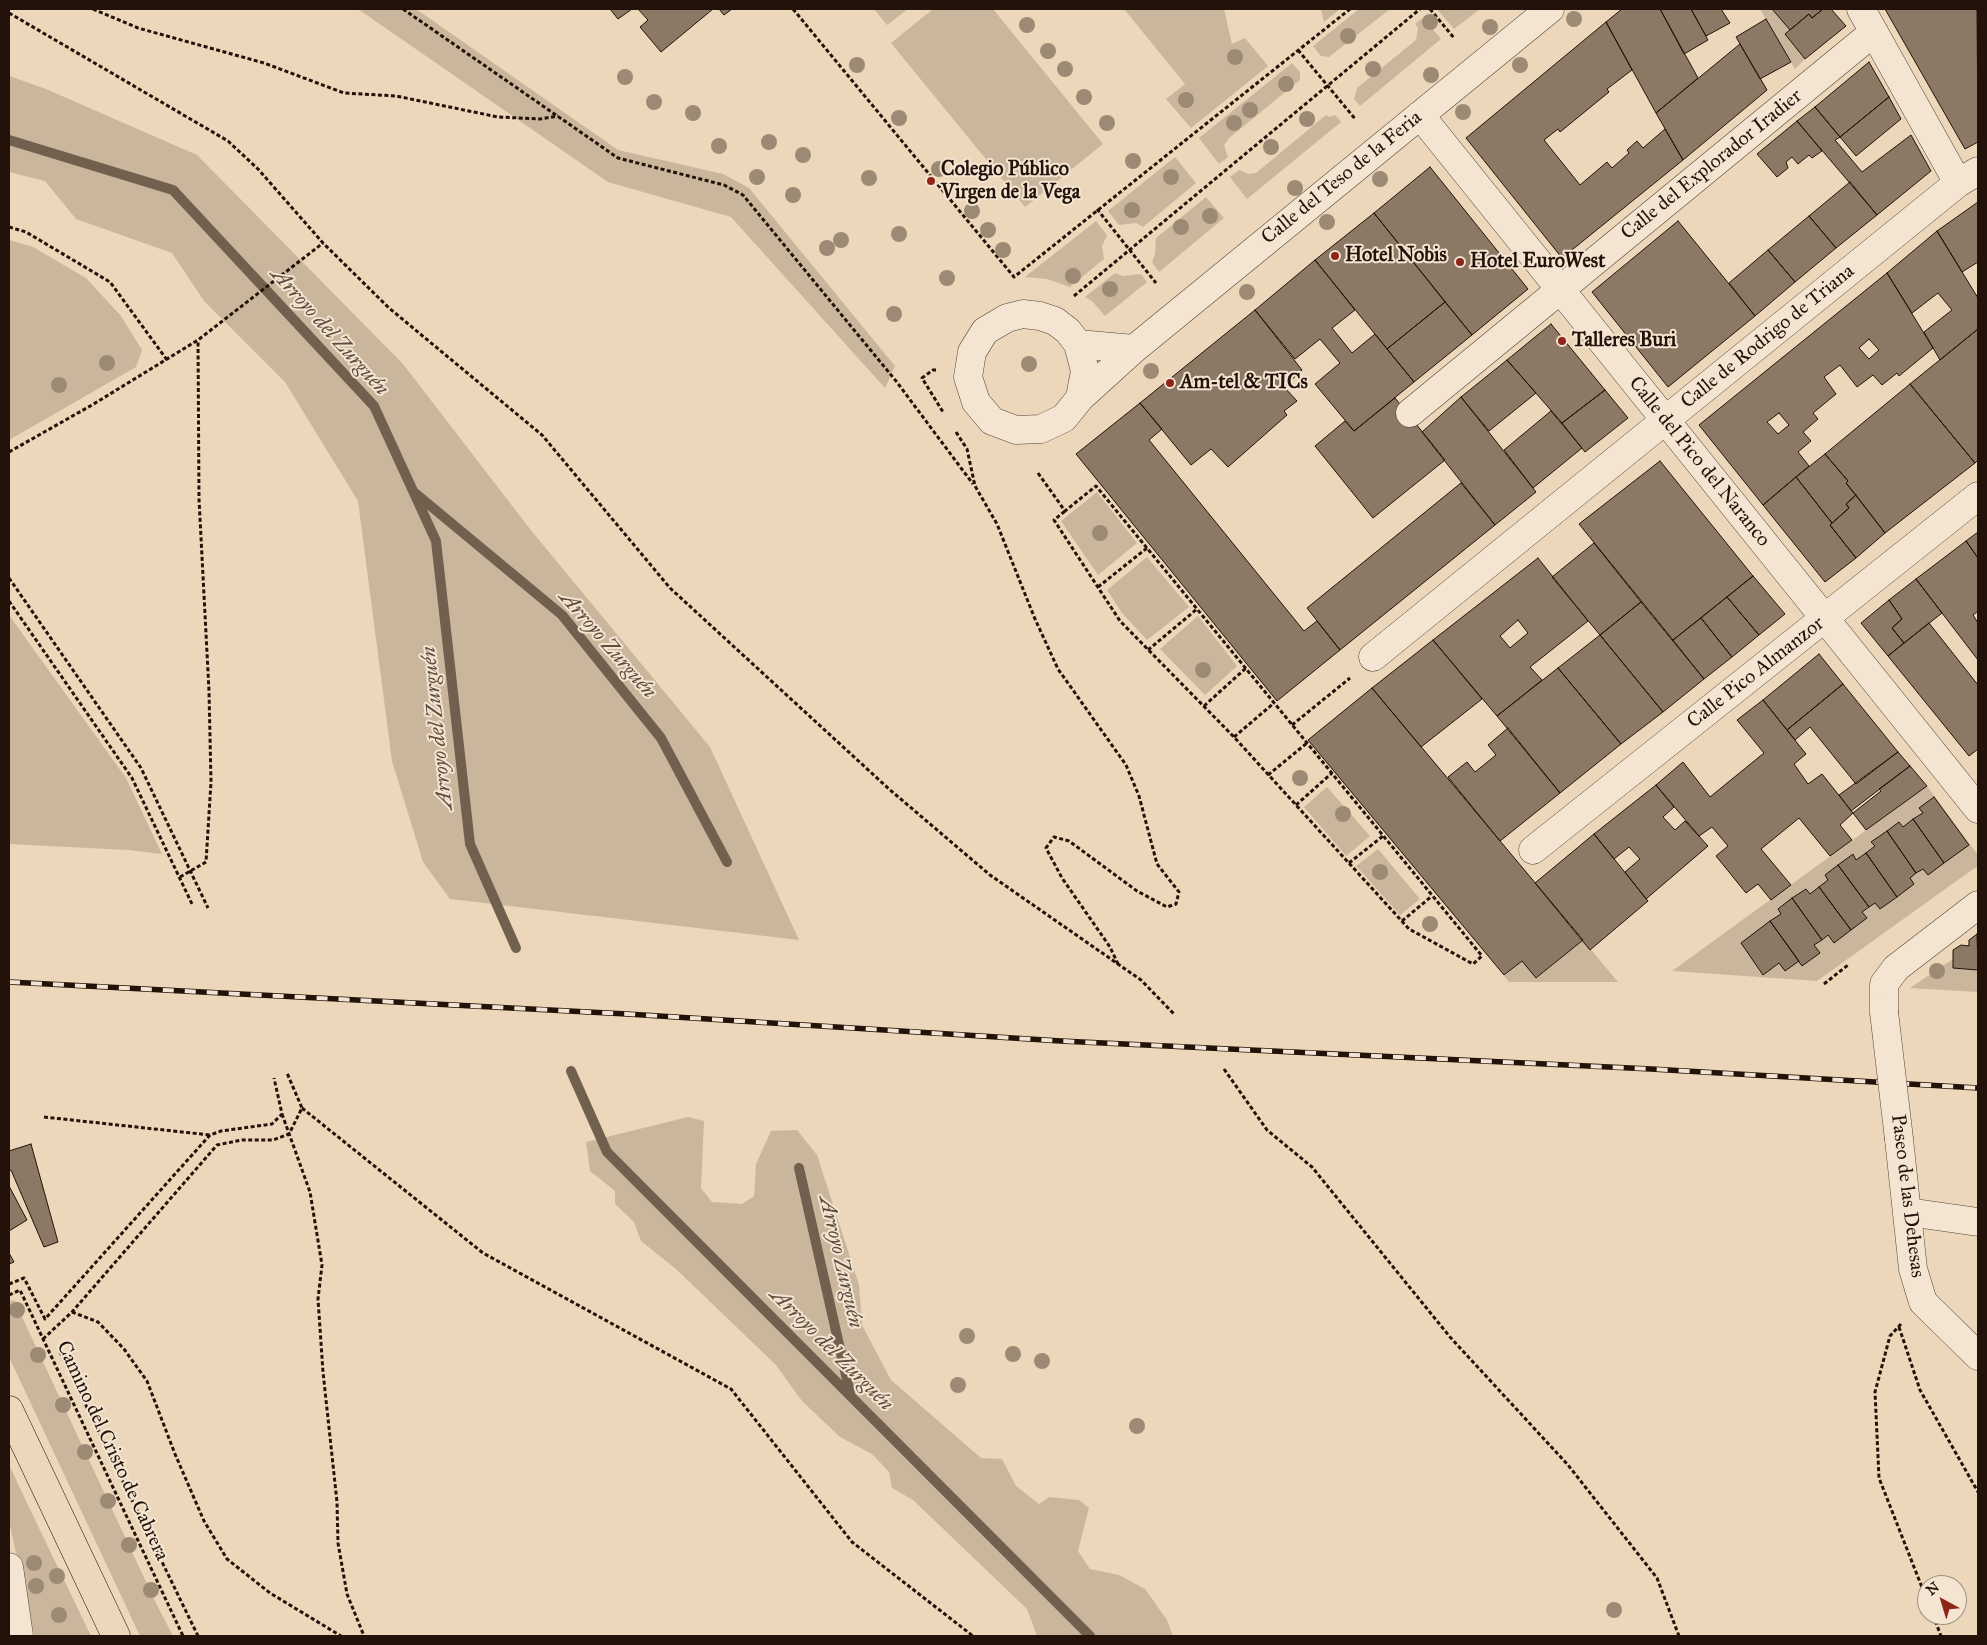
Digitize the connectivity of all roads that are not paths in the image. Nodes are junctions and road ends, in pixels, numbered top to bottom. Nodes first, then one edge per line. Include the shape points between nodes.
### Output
1 (1550, 9) edge
2 (1868, 20) edge
3 (1420, 115) junction
4 (1968, 177) edge
5 (1560, 290) junction
6 (1078, 344) junction
7 (1134, 349) junction
8 (1080, 398) junction
9 (1410, 413) dead end
10 (1664, 420) junction
11 (1978, 496) edge
12 (1825, 619) junction
13 (1374, 658) dead end
14 (1978, 809) edge
15 (1533, 850) dead end
16 (1978, 905) edge
17 (1908, 1212) junction
18 (1978, 1222) edge
19 (1978, 1356) edge
20 (9, 1410) edge
21 (9, 1567) edge
22 (19, 1636) edge
23 (116, 1636) edge

1 - 3 street, Calle del Teso de la Feria
2 - 4 street
2 - 5 street, Calle del Explorador Iradier
3 - 5 street, Calle del Pico del Naranco
3 - 7 street, Calle del Teso de la Feria
4 - 10 street, Calle de Rodrigo de Triana
5 - 9 street, Calle del Explorador Iradier
5 - 10 street, Calle del Pico del Naranco
6 - 7 street
6 - 8 street, Calle del Teso de la Feria via 1086,371
6 - 8 street, Calle del Teso de la Feria via 1055,321 1023,314 1007,318 985,331 972,352 968,377 976,402 992,421 1016,430 1049,426 1064,418
7 - 8 street, Calle del Teso de la Feria
10 - 12 street, Calle del Pico del Naranco
10 - 13 street, Calle de Rodrigo de Triana
11 - 12 street, Calle Pico Almanzor
12 - 14 street, Calle del Pico del Naranco
12 - 15 street, Calle Pico Almanzor
16 - 17 street, Paseo de las Dehesas, bridge via 1896,968 1884,984 1882,994
17 - 18 street
17 - 19 street, Paseo de las Dehesas via 1913,1269 1924,1302
20 - 23 main road
21 - 22 street

